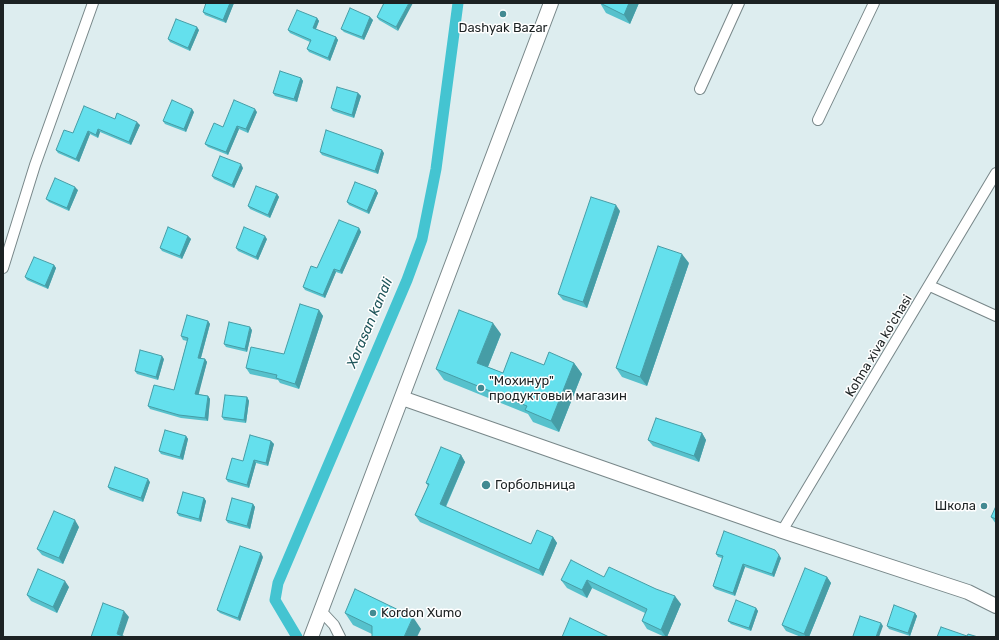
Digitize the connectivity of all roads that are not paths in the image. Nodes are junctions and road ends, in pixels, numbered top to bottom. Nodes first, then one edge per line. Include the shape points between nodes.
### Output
1 (93, 3) edge
2 (551, 3) edge
3 (739, 3) edge
4 (874, 3) edge
5 (700, 89) dead end
6 (818, 120) dead end
7 (996, 173) edge
8 (3, 268) edge
9 (930, 286) junction
10 (996, 316) edge
11 (402, 398) junction
12 (782, 531) junction
13 (996, 606) edge
14 (321, 611) junction
15 (313, 633) edge
16 (340, 637) edge

1 - 8 street via 35,165
2 - 11 main road
3 - 5 street
4 - 6 street
7 - 9 street, Kohna xiva ko'chasi
9 - 10 street
9 - 12 street, Kohna xiva ko'chasi
11 - 12 main road
11 - 14 main road
12 - 13 main road via 968,592
14 - 15 main road
14 - 16 street via 334,625

